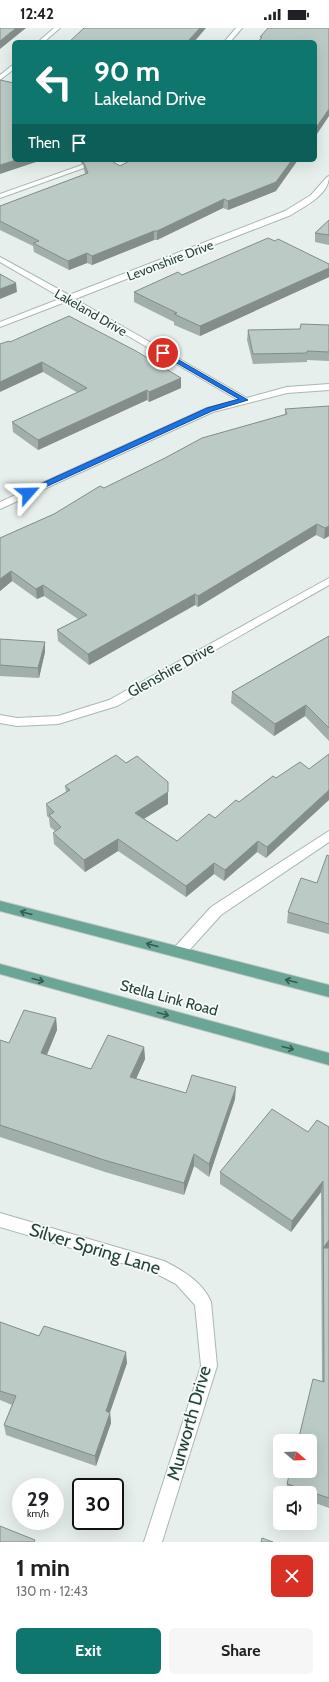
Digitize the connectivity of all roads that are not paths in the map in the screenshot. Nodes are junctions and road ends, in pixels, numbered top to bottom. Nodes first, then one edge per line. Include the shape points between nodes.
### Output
1 (57, 28) edge
2 (239, 28) edge
3 (43, 40) edge
4 (229, 40) edge
5 (12, 68) edge
6 (0, 78) edge
7 (97, 162) edge
8 (329, 178) edge
9 (0, 196) edge
10 (0, 259) edge
11 (68, 299) junction
12 (0, 325) edge
13 (329, 387) edge
14 (244, 400) junction
15 (0, 506) edge
16 (329, 581) edge
17 (0, 719) edge
18 (329, 836) edge
19 (0, 906) edge
20 (179, 952) junction
21 (0, 969) edge
22 (329, 991) edge
23 (329, 1059) edge
24 (0, 1220) edge
25 (203, 1302) joint
26 (153, 1542) edge

1 - 3 street
2 - 4 street
5 - 6 street
7 - 9 street
8 - 11 street, Levonshire Drive via 314,197 288,213
10 - 11 street, Lakeland Drive
11 - 12 street, Levonshire Drive
11 - 14 street, Lakeland Drive
13 - 14 street via 287,390
14 - 15 street via 210,410
16 - 17 street, Glenshire Drive via 113,703 58,720 17,722
18 - 20 street via 216,911
20 -> 19 main road
22 -> 20 main road
21 -> 23 main road, Stella Link Road
24 - 25 street, Silver Spring Lane via 158,1266 182,1279
25 - 26 street, Murworth Drive via 209,1366

